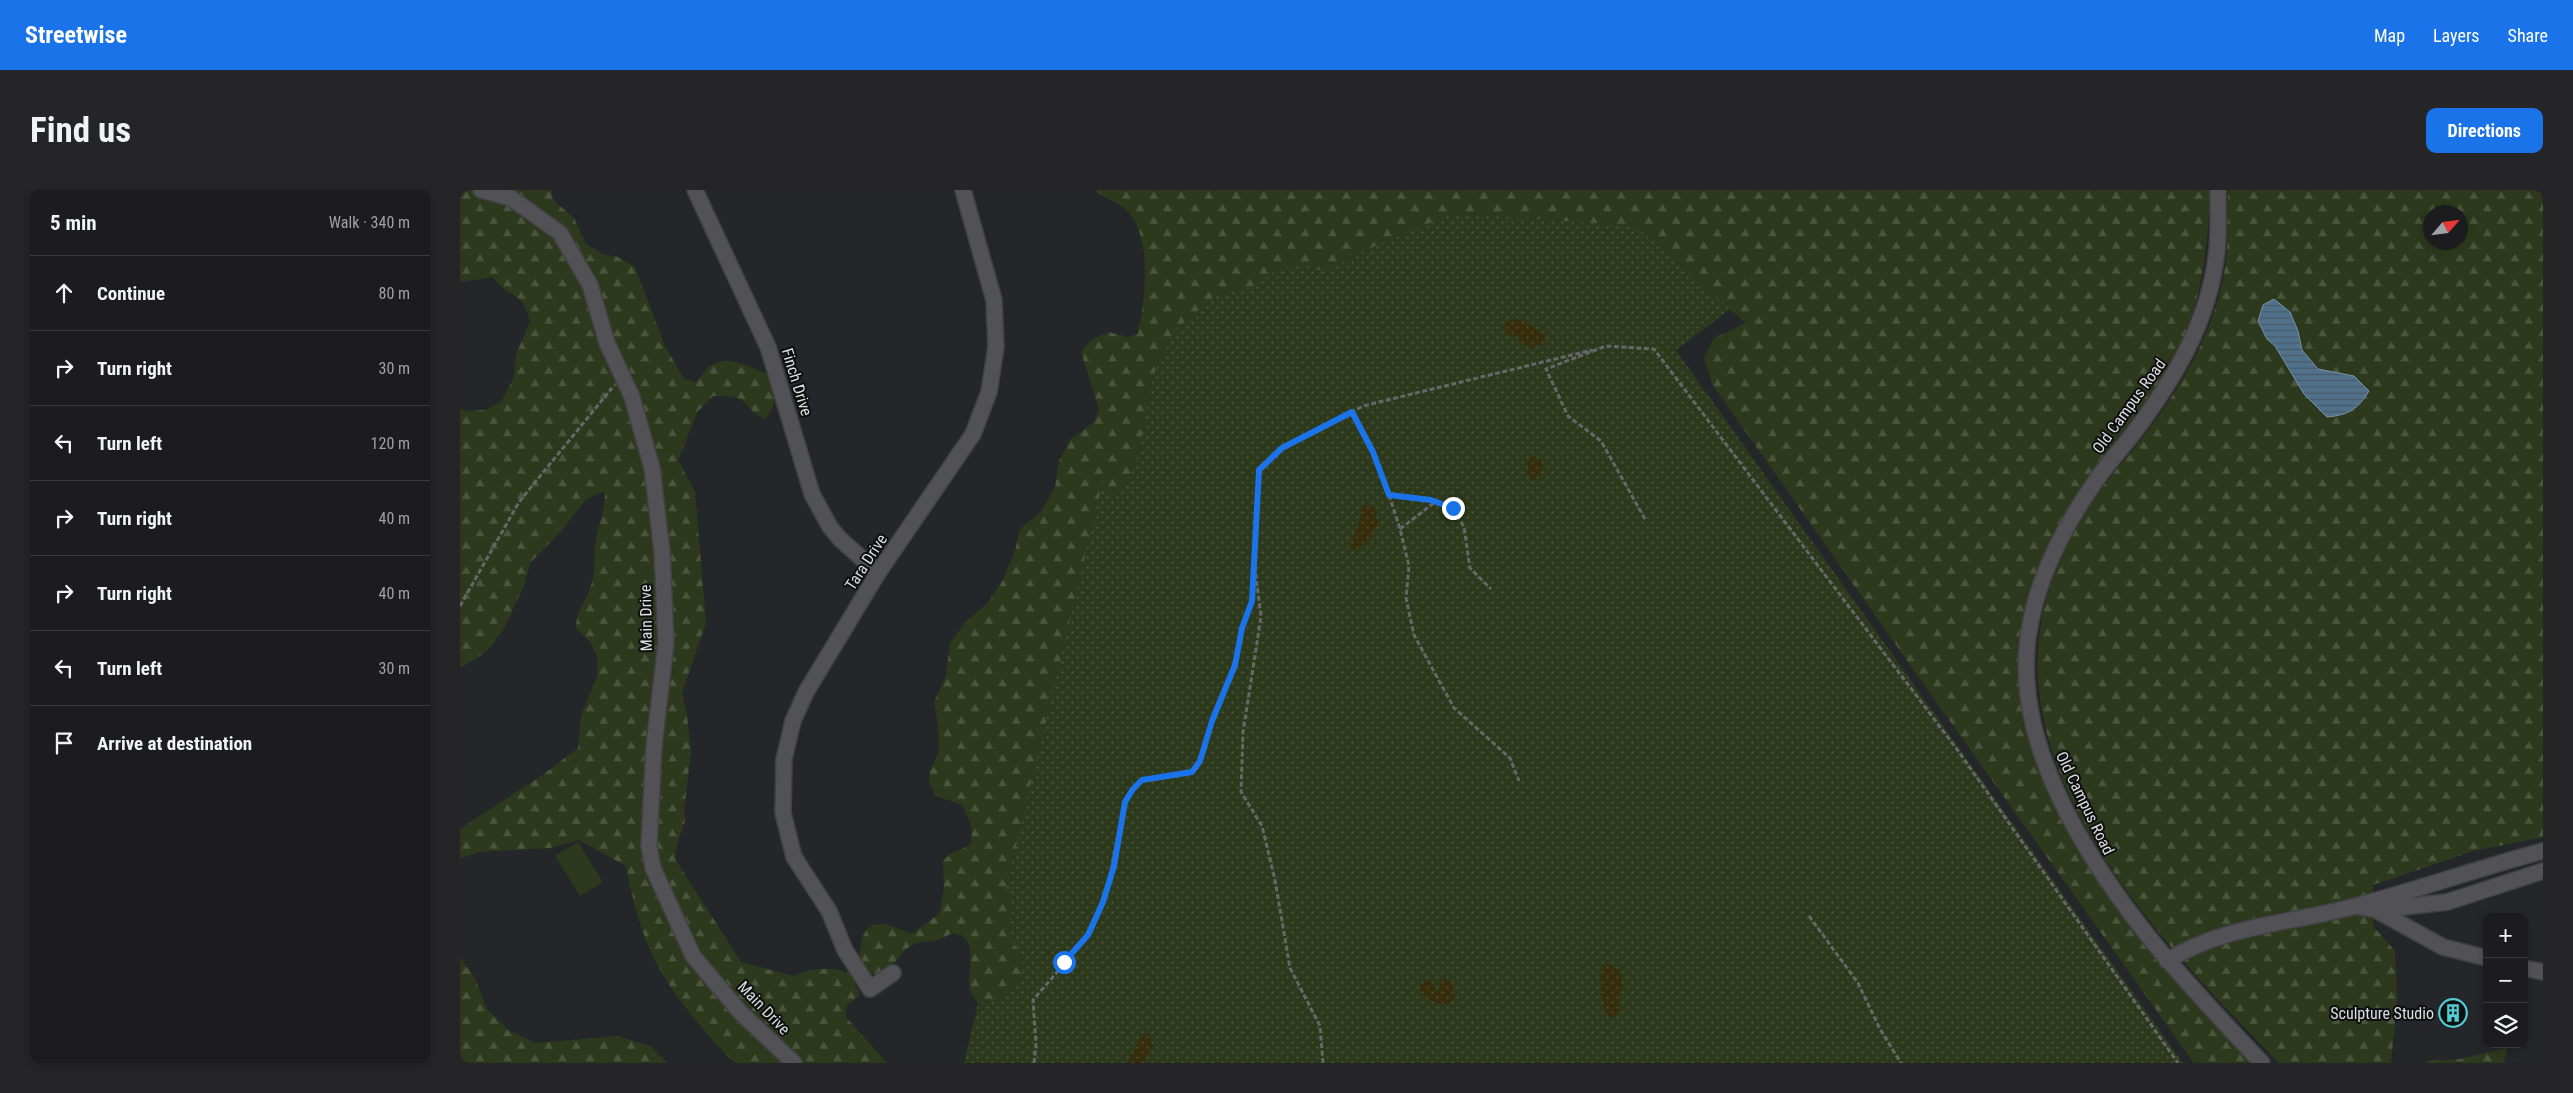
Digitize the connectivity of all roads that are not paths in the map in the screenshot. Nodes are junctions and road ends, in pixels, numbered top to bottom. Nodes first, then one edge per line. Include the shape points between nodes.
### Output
1 (481, 190) edge
2 (695, 190) edge
3 (963, 190) edge
4 (2218, 190) edge
5 (878, 573) junction
6 (2543, 851) edge
7 (2543, 871) edge
8 (2356, 906) junction
9 (2376, 910) junction
10 (2483, 957) edge
11 (2167, 960) junction
12 (2528, 969) edge
13 (2543, 972) edge
14 (893, 973) dead end
15 (794, 1063) edge
16 (2262, 1063) edge

1 - 15 street, Main Drive via 511,198 560,233 590,285 607,342 632,397 652,468 662,552 666,643 654,746 649,846 653,868 693,956 741,1012
2 - 5 street, Finch Drive via 768,346 812,494 840,539
3 - 5 street, Tara Drive via 994,300 996,347 989,392 973,434
4 - 11 street, Old Campus Road via 2217,250 2211,284 2188,352 2163,392 2096,480 2063,530 2047,565 2028,638 2027,677 2033,730 2046,771 2084,847 2143,933
5 - 14 street, Tara Drive via 798,708 782,778 783,813 791,850 799,867 829,911 845,950 870,989
6 - 8 street
7 - 9 street via 2447,902
8 - 9 street
8 - 11 street via 2214,938
9 - 10 street via 2444,946
11 - 16 street, Old Campus Road
12 - 13 street

